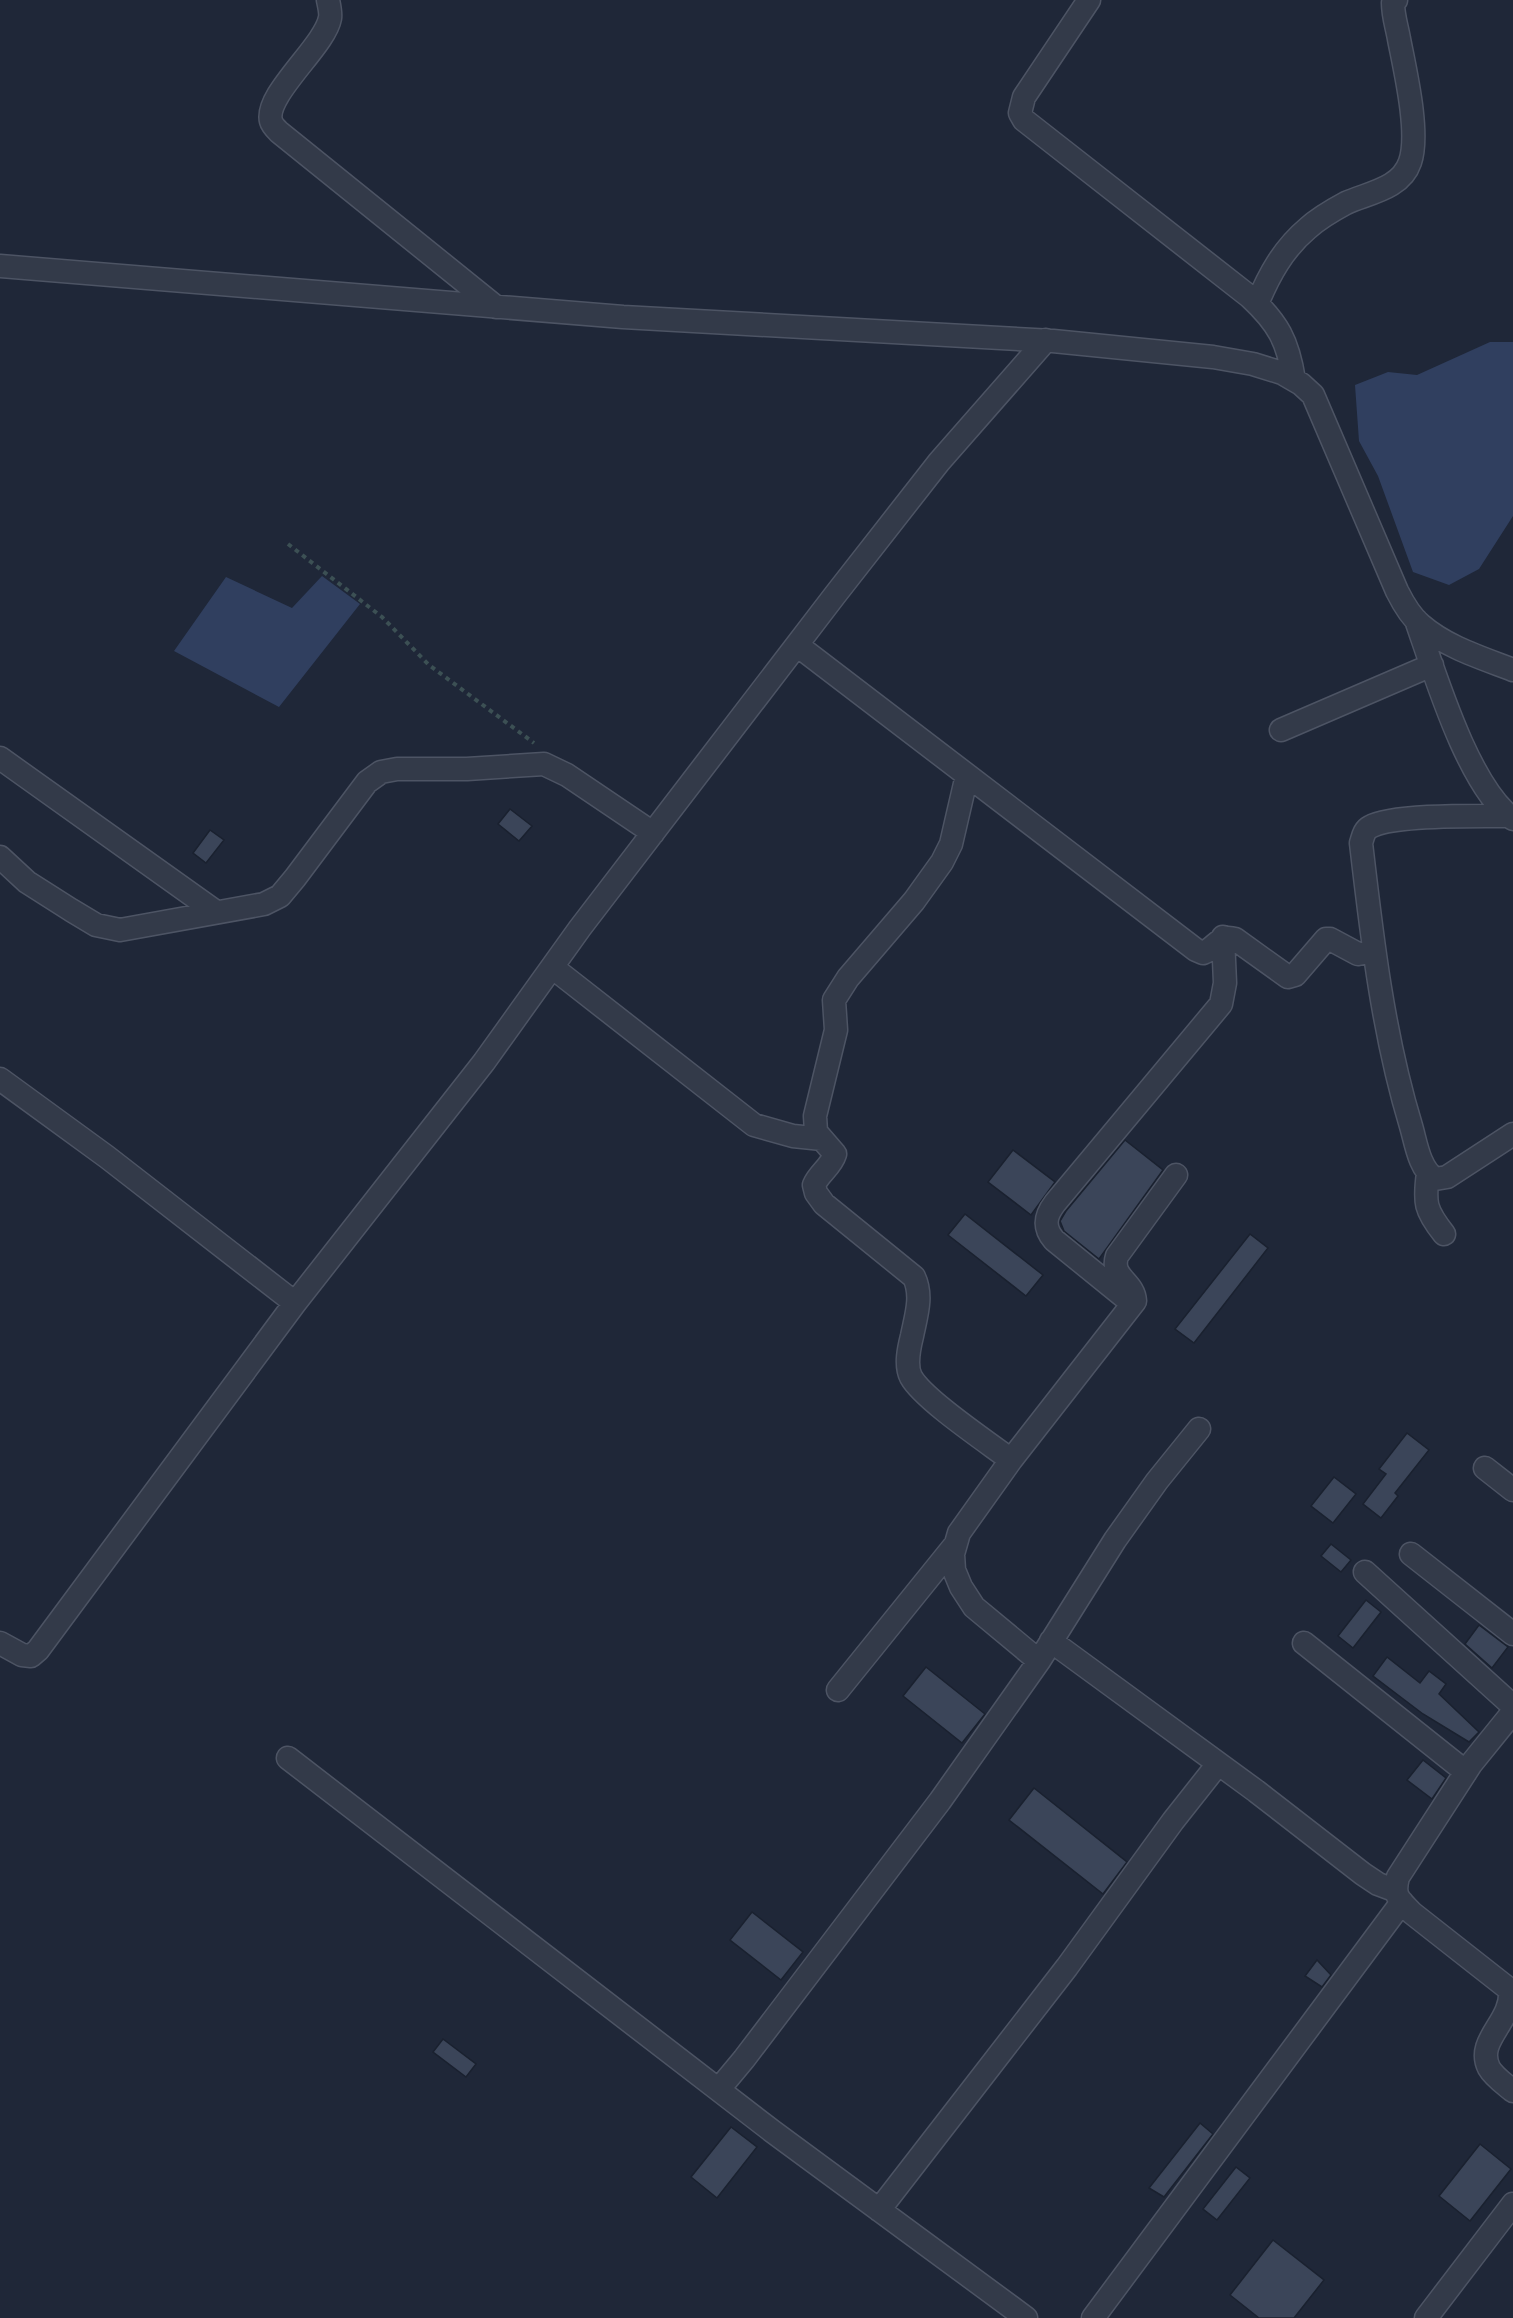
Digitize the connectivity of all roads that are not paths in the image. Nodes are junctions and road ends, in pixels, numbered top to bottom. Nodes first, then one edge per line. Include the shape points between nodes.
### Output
1 (328, 0) edge
2 (1089, 0) edge
3 (1396, 0) edge
4 (0, 266) edge
5 (1257, 304) junction
6 (496, 307) junction
7 (1046, 340) junction
8 (1294, 380) junction
9 (1416, 620) junction
10 (797, 645) junction
11 (1432, 665) junction
12 (1513, 670) edge
13 (1281, 730) dead end
14 (0, 758) edge
15 (967, 775) junction
16 (1511, 817) edge
17 (653, 833) junction
18 (0, 857) edge
19 (216, 912) junction
20 (1223, 937) junction
21 (1374, 951) junction
22 (552, 967) junction
23 (0, 1079) edge
24 (1513, 1134) edge
25 (822, 1139) junction
26 (1428, 1173) junction
27 (1176, 1175) dead end
28 (1444, 1234) dead end
29 (296, 1303) junction
30 (1133, 1304) junction
31 (1199, 1429) dead end
32 (1011, 1460) junction
33 (1485, 1468) dead end
34 (1513, 1490) edge
35 (955, 1545) junction
36 (1411, 1554) dead end
37 (1365, 1572) dead end
38 (1513, 1634) edge
39 (1051, 1641) junction
40 (0, 1643) edge
41 (1304, 1643) dead end
42 (1039, 1661) junction
43 (838, 1690) dead end
44 (1513, 1706) edge
45 (1513, 1712) edge
46 (288, 1758) dead end
47 (1218, 1764) junction
48 (1466, 1772) junction
49 (1398, 1896) junction
50 (719, 2089) junction
51 (1513, 2091) edge
52 (1513, 2204) edge
53 (879, 2210) junction
54 (1026, 2318) edge
55 (1093, 2318) edge
56 (1426, 2318) edge

1 - 6 street via 331,18 325,31 279,94 271,109 271,122
2 - 5 street via 1023,97 1020,113
3 - 5 street via 1393,12 1412,128 1410,163 1388,187 1348,202 1307,228 1269,276
4 - 6 street
5 - 8 street via 1283,336
6 - 7 street
7 - 8 street via 1213,357 1253,364
7 - 10 street via 939,462
8 - 9 street via 1313,395 1397,591
9 - 11 street
9 - 12 street via 1441,639
10 - 15 street
10 - 17 street
11 - 13 street
11 - 16 street via 1485,789
14 - 19 street
15 - 20 street via 1196,950 1209,951
15 - 25 street via 951,844 942,862 834,1000 836,1030 815,1116 816,1132
16 - 21 street via 1392,821 1369,827 1361,843
17 - 19 street via 552,767 535,764 397,769 381,772 367,782 280,896 264,904
17 - 22 street
18 - 19 street via 27,882 96,925 120,930
20 - 21 street via 1235,939 1288,977 1295,975 1326,939 1358,954
20 - 30 street via 1225,983 1221,1004 1055,1203 1047,1218 1047,1230 1054,1240
21 - 26 street via 1398,1083
22 - 25 street via 753,1125
22 - 29 street via 484,1062
23 - 29 street
24 - 26 street via 1447,1177 1435,1179
25 - 32 street via 835,1154 817,1178 816,1193 824,1204 914,1277 919,1287 908,1364 910,1376 933,1400
26 - 28 street via 1424,1201
27 - 30 street via 1114,1264 1133,1292
29 - 40 street via 38,1650 31,1656 22,1655
30 - 32 street
31 - 39 street via 1115,1540
32 - 35 street via 959,1533
33 - 34 street
35 - 42 street via 954,1570 974,1607
35 - 43 street
36 - 38 street
37 - 44 street
39 - 42 street
39 - 47 street
41 - 48 street
42 - 50 street via 940,1801
45 - 48 street
46 - 50 street
47 - 49 street
47 - 53 street
48 - 49 street via 1398,1877
49 - 51 street via 1412,1913 1510,1990 1511,2010 1491,2039 1487,2054 1489,2068
49 - 55 street
50 - 53 street
52 - 56 street
53 - 54 street

